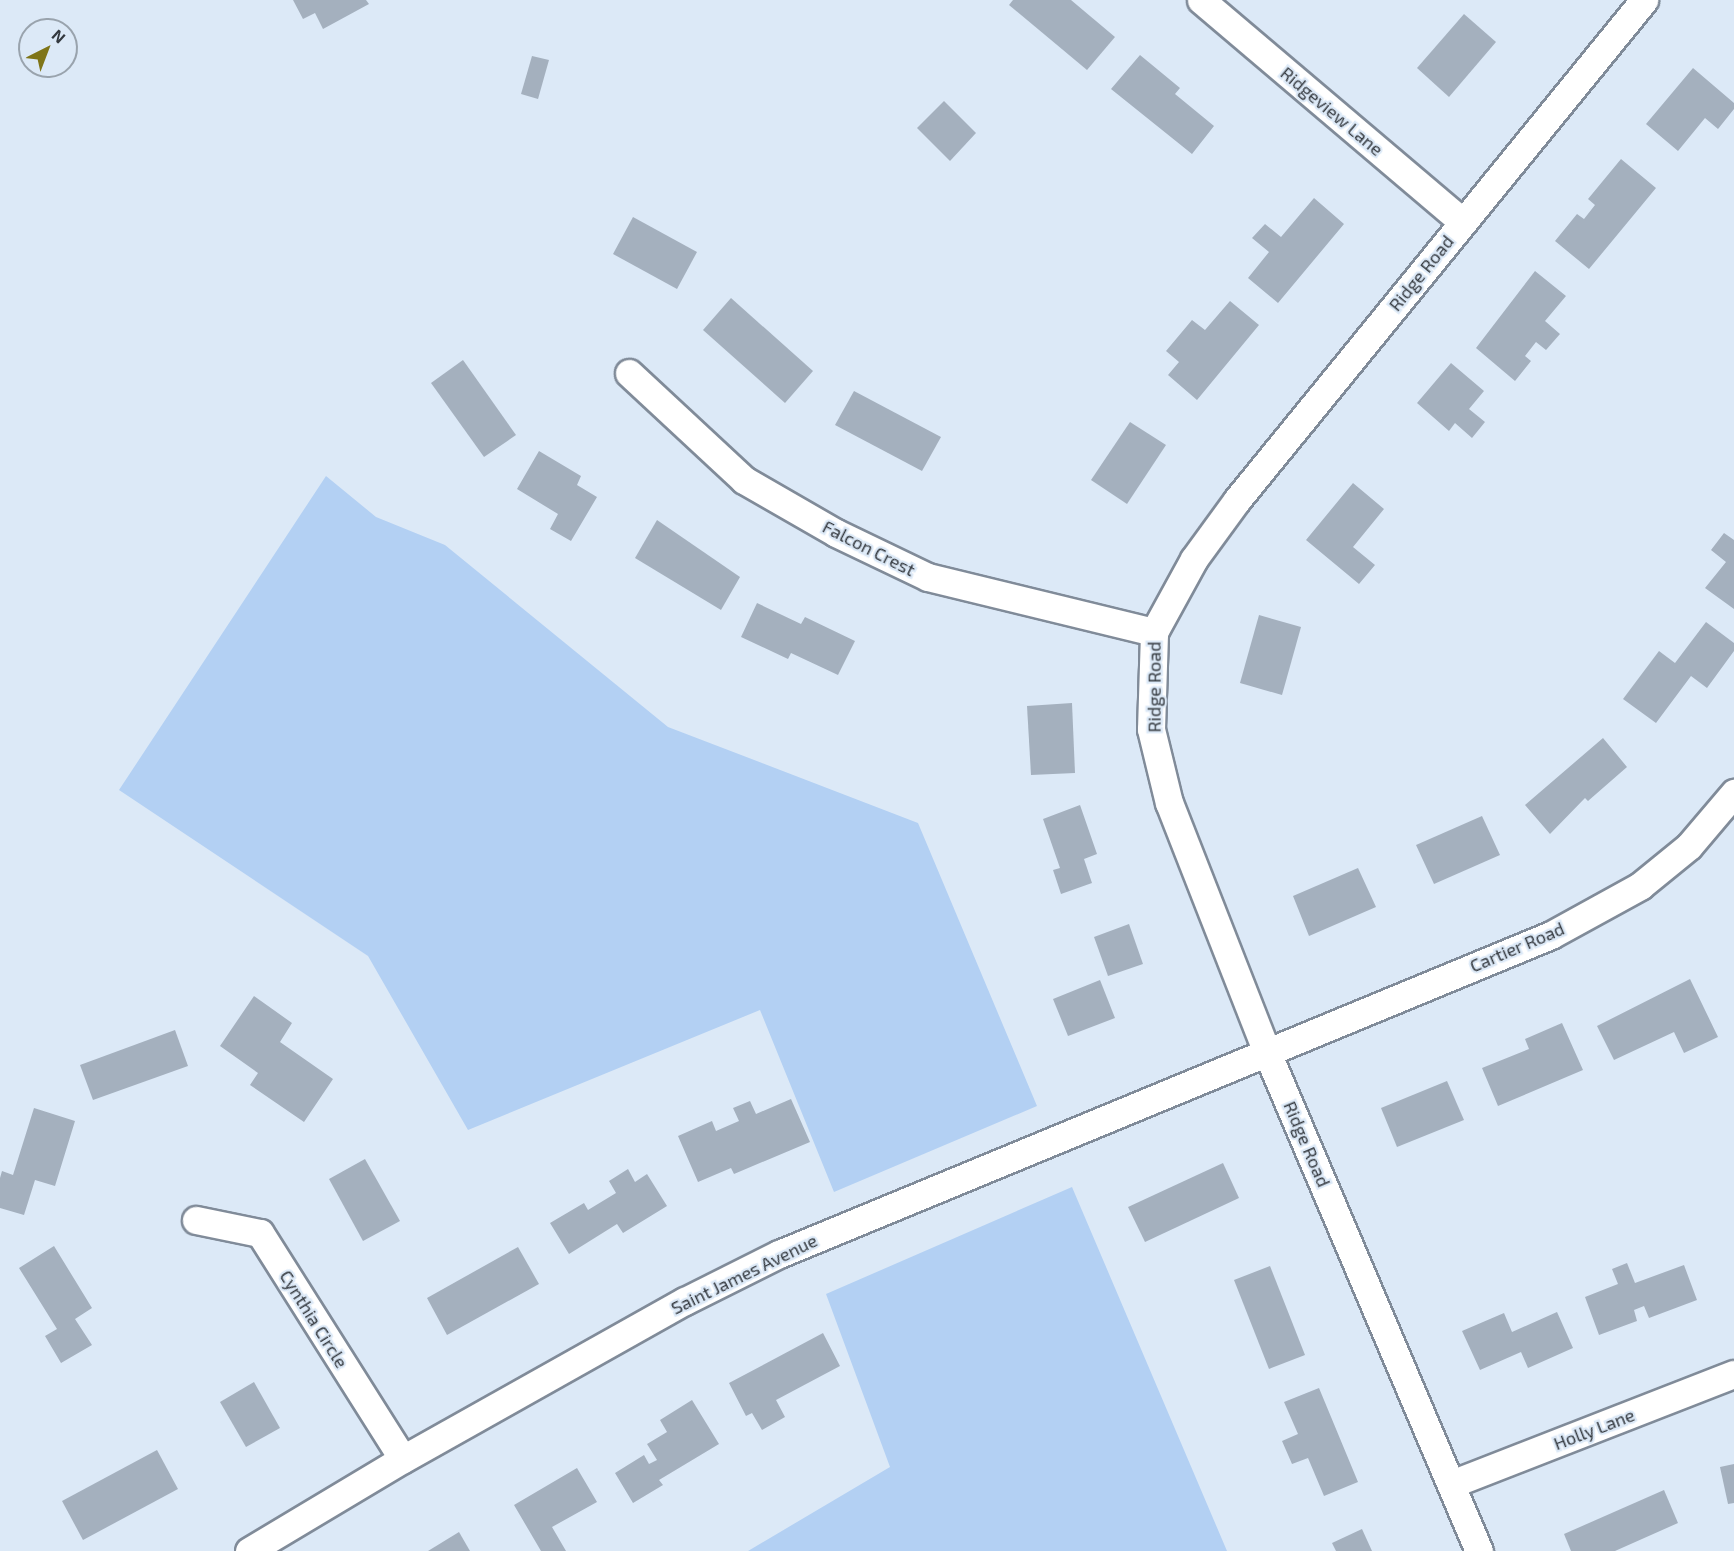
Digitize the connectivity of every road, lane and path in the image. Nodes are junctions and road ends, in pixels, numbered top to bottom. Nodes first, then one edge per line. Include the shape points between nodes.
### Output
1 (1201, 0) edge
2 (1644, 0) edge
3 (1463, 222) junction
4 (629, 373) dead end
5 (1154, 632) junction
6 (1734, 793) edge
7 (1266, 1050) junction
8 (196, 1220) dead end
9 (1734, 1374) edge
10 (403, 1459) junction
11 (1454, 1483) junction
12 (249, 1551) edge
13 (1479, 1551) edge

1 - 3 street, Ridgeview Lane
2 - 3 street, Ridge Road
3 - 5 street, Ridge Road via 1237,500 1194,558
4 - 5 street, Falcon Crest via 744,480 836,533 927,577
5 - 7 street, Ridge Road via 1151,729 1169,803
6 - 7 street, Cartier Road via 1689,846 1640,886 1551,935
7 - 10 street, Saint James Avenue via 779,1254 685,1301
7 - 11 street, Ridge Road
8 - 10 street, Cynthia Circle via 260,1233
9 - 11 street, Holly Lane
10 - 12 street, Saint James Avenue
11 - 13 street, Ridge Road

